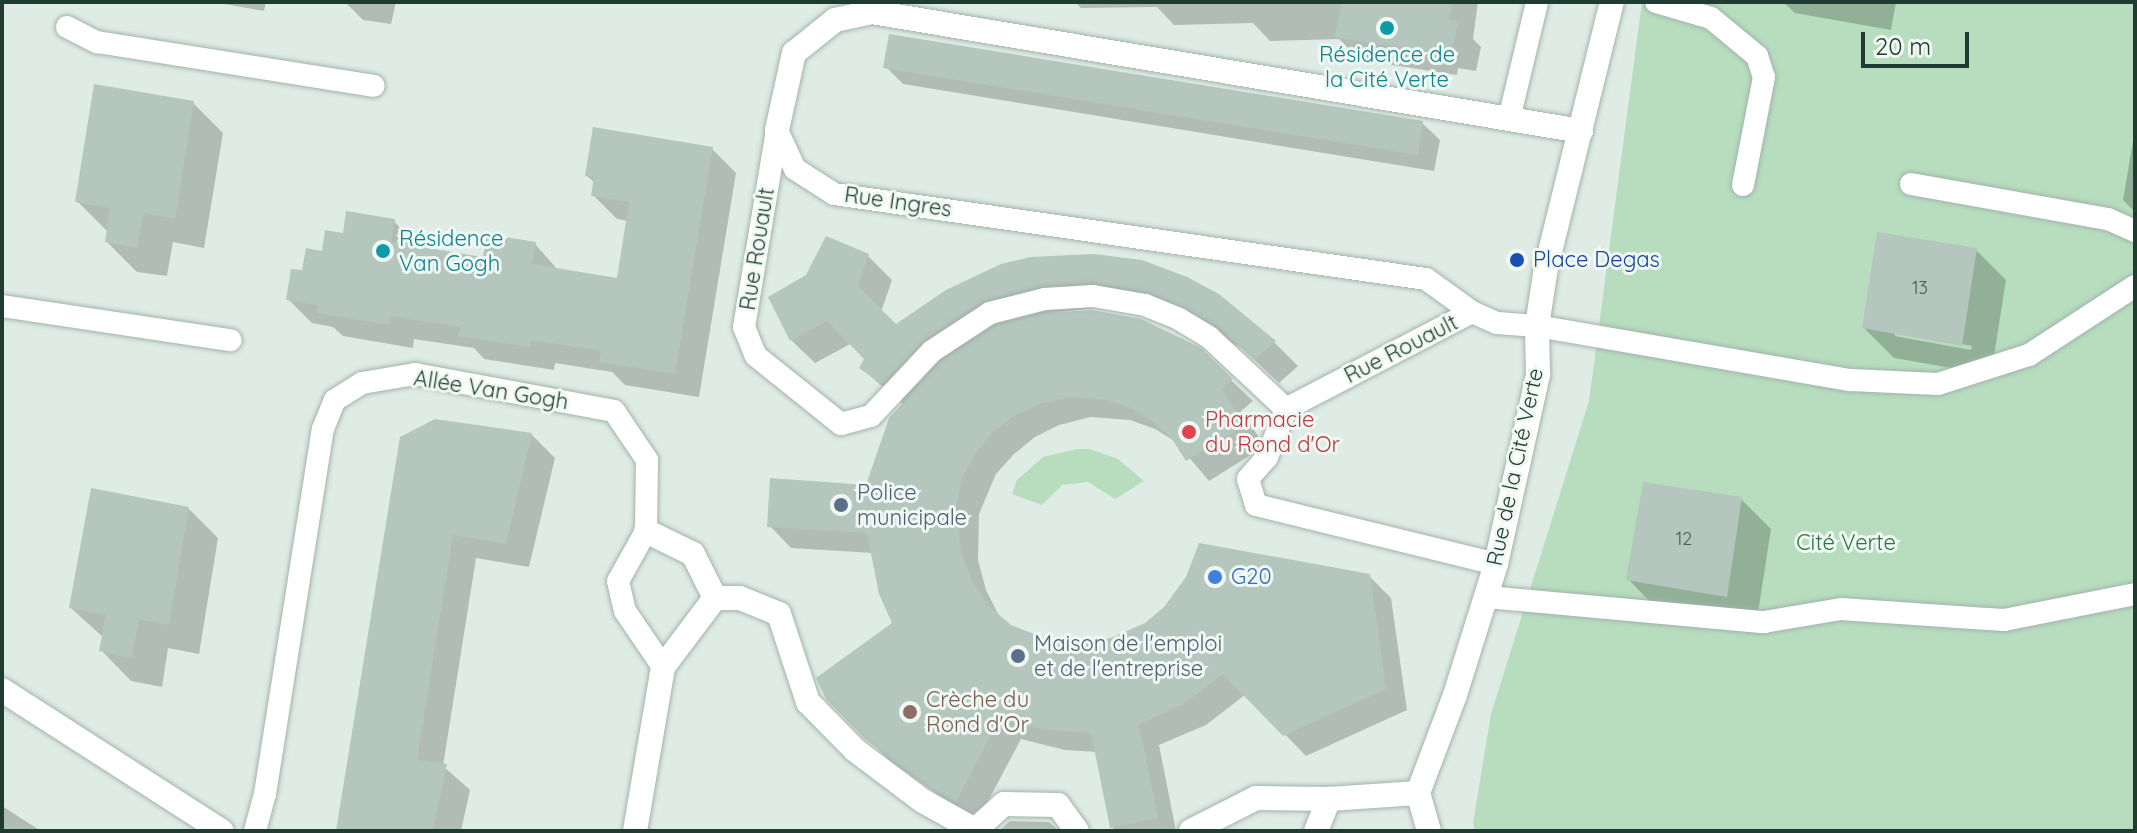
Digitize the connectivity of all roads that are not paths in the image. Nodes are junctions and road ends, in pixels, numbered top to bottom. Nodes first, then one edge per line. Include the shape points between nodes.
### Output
1 (1537, 2) edge
2 (1612, 2) edge
3 (1656, 2) edge
4 (67, 27) dead end
5 (374, 86) dead end
6 (1509, 119) junction
7 (777, 130) junction
8 (1581, 131) junction
9 (1911, 184) dead end
10 (1743, 185) dead end
11 (2135, 231) edge
12 (2135, 286) edge
13 (2, 306) edge
14 (1472, 312) junction
15 (1537, 326) junction
16 (230, 340) dead end
17 (1286, 409) junction
18 (646, 531) junction
19 (1496, 564) junction
20 (2135, 594) edge
21 (1487, 597) junction
22 (715, 598) junction
23 (663, 667) junction
24 (2, 690) edge
25 (1418, 793) junction
26 (1329, 799) junction
27 (222, 831) edge
28 (255, 831) edge
29 (635, 831) edge
30 (1077, 831) edge
31 (1191, 831) edge
32 (1316, 831) edge
33 (1429, 831) edge

1 - 6 lane
2 - 8 street, Rue de la Cité Verte
3 - 10 lane via 1711,18 1757,56 1764,77
4 - 5 lane via 97,42
6 - 7 street via 872,12 835,20 794,53
6 - 8 street
7 - 14 lane, Rue Ingres via 795,169 834,194 1426,279
7 - 17 lane, Rue Rouault via 744,327 756,356 841,424 871,416 932,351 990,313 1045,299 1093,296 1145,305 1179,319 1232,356
8 - 15 street, Rue de la Cité Verte
9 - 11 lane via 2108,219
12 - 15 lane via 2029,355 1938,384 1851,380
13 - 16 lane
14 - 15 lane, Rue Ingres via 1497,323
14 - 17 lane, Rue Rouault
15 - 19 street, Rue de la Cité Verte via 1538,375
17 - 19 lane via 1267,457 1248,479 1256,505
18 - 22 street via 693,554
18 - 23 lane, Allée Van Gogh via 618,581 625,611
18 - 28 lane, Allée Van Gogh via 647,460 614,411 415,374 362,383 335,400 323,429
19 - 21 street, Rue de la Cité Verte
20 - 21 lane via 2004,620 1841,609 1764,622
21 - 25 street, Rue de la Cité Verte
22 - 23 street
22 - 30 street via 740,598 779,614 808,702 855,750 923,801 975,830 1004,804 1058,805
23 - 29 street
24 - 27 street
25 - 26 street
25 - 33 street
26 - 31 street via 1256,798
26 - 32 street

